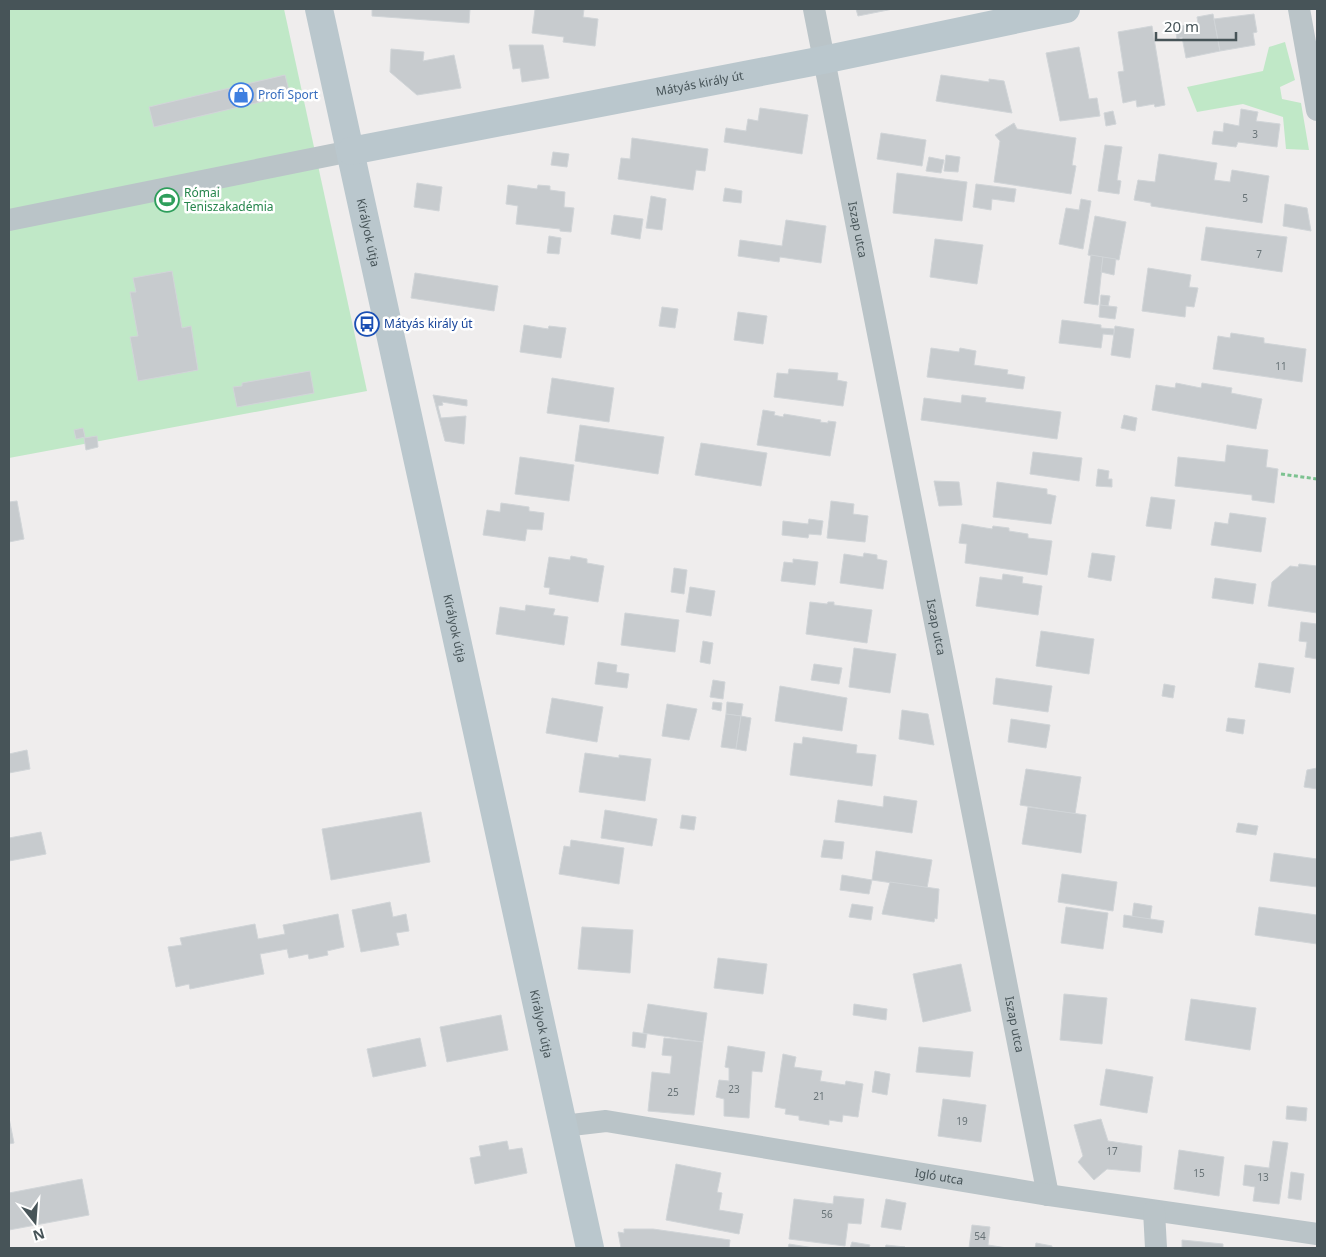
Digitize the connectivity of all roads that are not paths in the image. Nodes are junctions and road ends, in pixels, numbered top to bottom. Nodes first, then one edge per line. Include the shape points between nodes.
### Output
1 (319, 9) edge
2 (814, 9) edge
3 (1066, 9) edge
4 (1299, 9) edge
5 (823, 60) junction
6 (1317, 110) edge
7 (350, 151) junction
8 (9, 220) edge
9 (563, 1126) junction
10 (1048, 1195) junction
11 (1154, 1211) junction
12 (1317, 1234) edge
13 (590, 1248) edge
14 (1156, 1248) edge

1 - 7 street, Királyok útja
2 - 5 street, Iszap utca
3 - 5 street, Mátyás király út
4 - 6 street
5 - 7 street, Mátyás király út
5 - 10 street, Iszap utca
7 - 8 street, Mátyás király út
7 - 9 street, Királyok útja
9 - 10 street, Igló utca via 606,1121
9 - 13 street, Királyok útja
10 - 11 street, Igló utca
11 - 12 street, Igló utca
11 - 14 street

